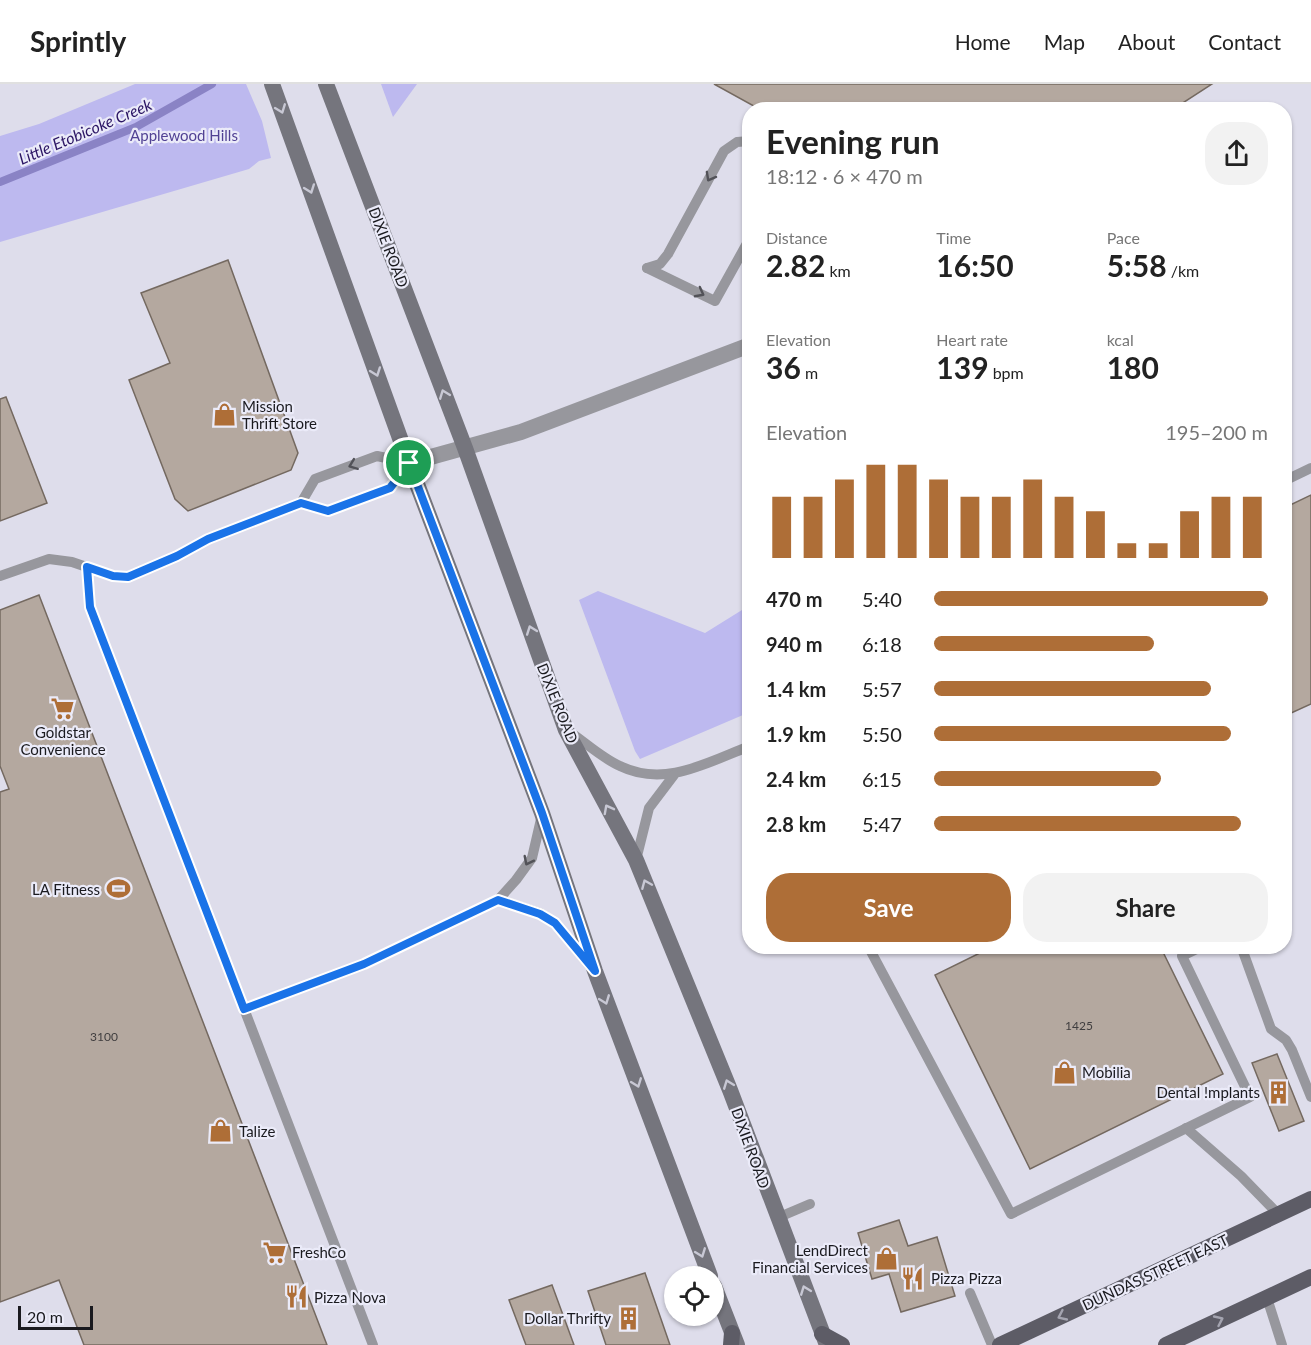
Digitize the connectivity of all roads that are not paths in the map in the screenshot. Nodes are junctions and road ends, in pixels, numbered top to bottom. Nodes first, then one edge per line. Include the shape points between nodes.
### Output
1 (272, 84) edge
2 (326, 84) edge
3 (742, 142) edge
4 (742, 253) edge
5 (742, 348) edge
6 (465, 448) junction
7 (409, 463) junction
8 (1311, 468) edge
9 (1292, 477) edge
10 (301, 503) junction
11 (87, 567) junction
12 (0, 576) edge
13 (566, 730) junction
14 (742, 749) edge
15 (674, 775) junction
16 (542, 813) junction
17 (636, 860) junction
18 (498, 900) junction
19 (872, 954) edge
20 (1186, 954) edge
21 (1244, 954) edge
22 (595, 971) junction
23 (244, 1009) junction
24 (1311, 1097) edge
25 (1186, 1128) junction
26 (1311, 1199) edge
27 (810, 1204) dead end
28 (1279, 1215) junction
29 (777, 1218) junction
30 (706, 1266) edge
31 (1311, 1277) edge
32 (970, 1293) dead end
33 (1267, 1298) junction
34 (724, 1315) edge
35 (825, 1340) edge
36 (733, 1341) edge
37 (373, 1345) edge
38 (842, 1345) edge
39 (992, 1345) edge
40 (1000, 1345) edge
41 (1166, 1345) edge
42 (1282, 1345) edge

1 -> 7 main road
6 -> 2 main road, DIXIE ROAD
3 -> 4 lane via 724,151 668,254 660,264 647,268 715,302
5 - 6 street via 521,432
6 - 7 street
13 -> 6 main road, DIXIE ROAD
7 - 10 lane via 390,488 328,511
7 -> 10 lane via 377,456 315,479
7 - 16 main road
8 - 9 lane
10 - 11 lane via 208,539 128,577
11 - 12 lane via 49,559
11 - 23 lane via 90,607
13 - 15 lane via 620,766 641,774
17 -> 13 main road, DIXIE ROAD
14 - 15 lane
15 - 17 lane via 649,808
16 -> 18 lane via 532,858
16 - 22 main road
29 -> 17 main road, DIXIE ROAD via 730,1090
18 - 22 lane via 555,923
18 - 23 lane via 364,964
19 - 25 lane via 1011,1214
20 - 25 lane via 1182,956 1250,1097
21 - 24 lane via 1271,1029 1293,1050
22 -> 30 main road
23 - 37 lane
25 - 28 lane
26 - 28 main road, DUNDAS STREET EAST
27 - 29 lane
28 -> 40 main road, DUNDAS STREET EAST
35 -> 29 main road, DIXIE ROAD
31 - 33 main road
32 - 39 lane
41 -> 33 main road
33 - 42 lane
34 - 36 main road
35 - 38 main road

